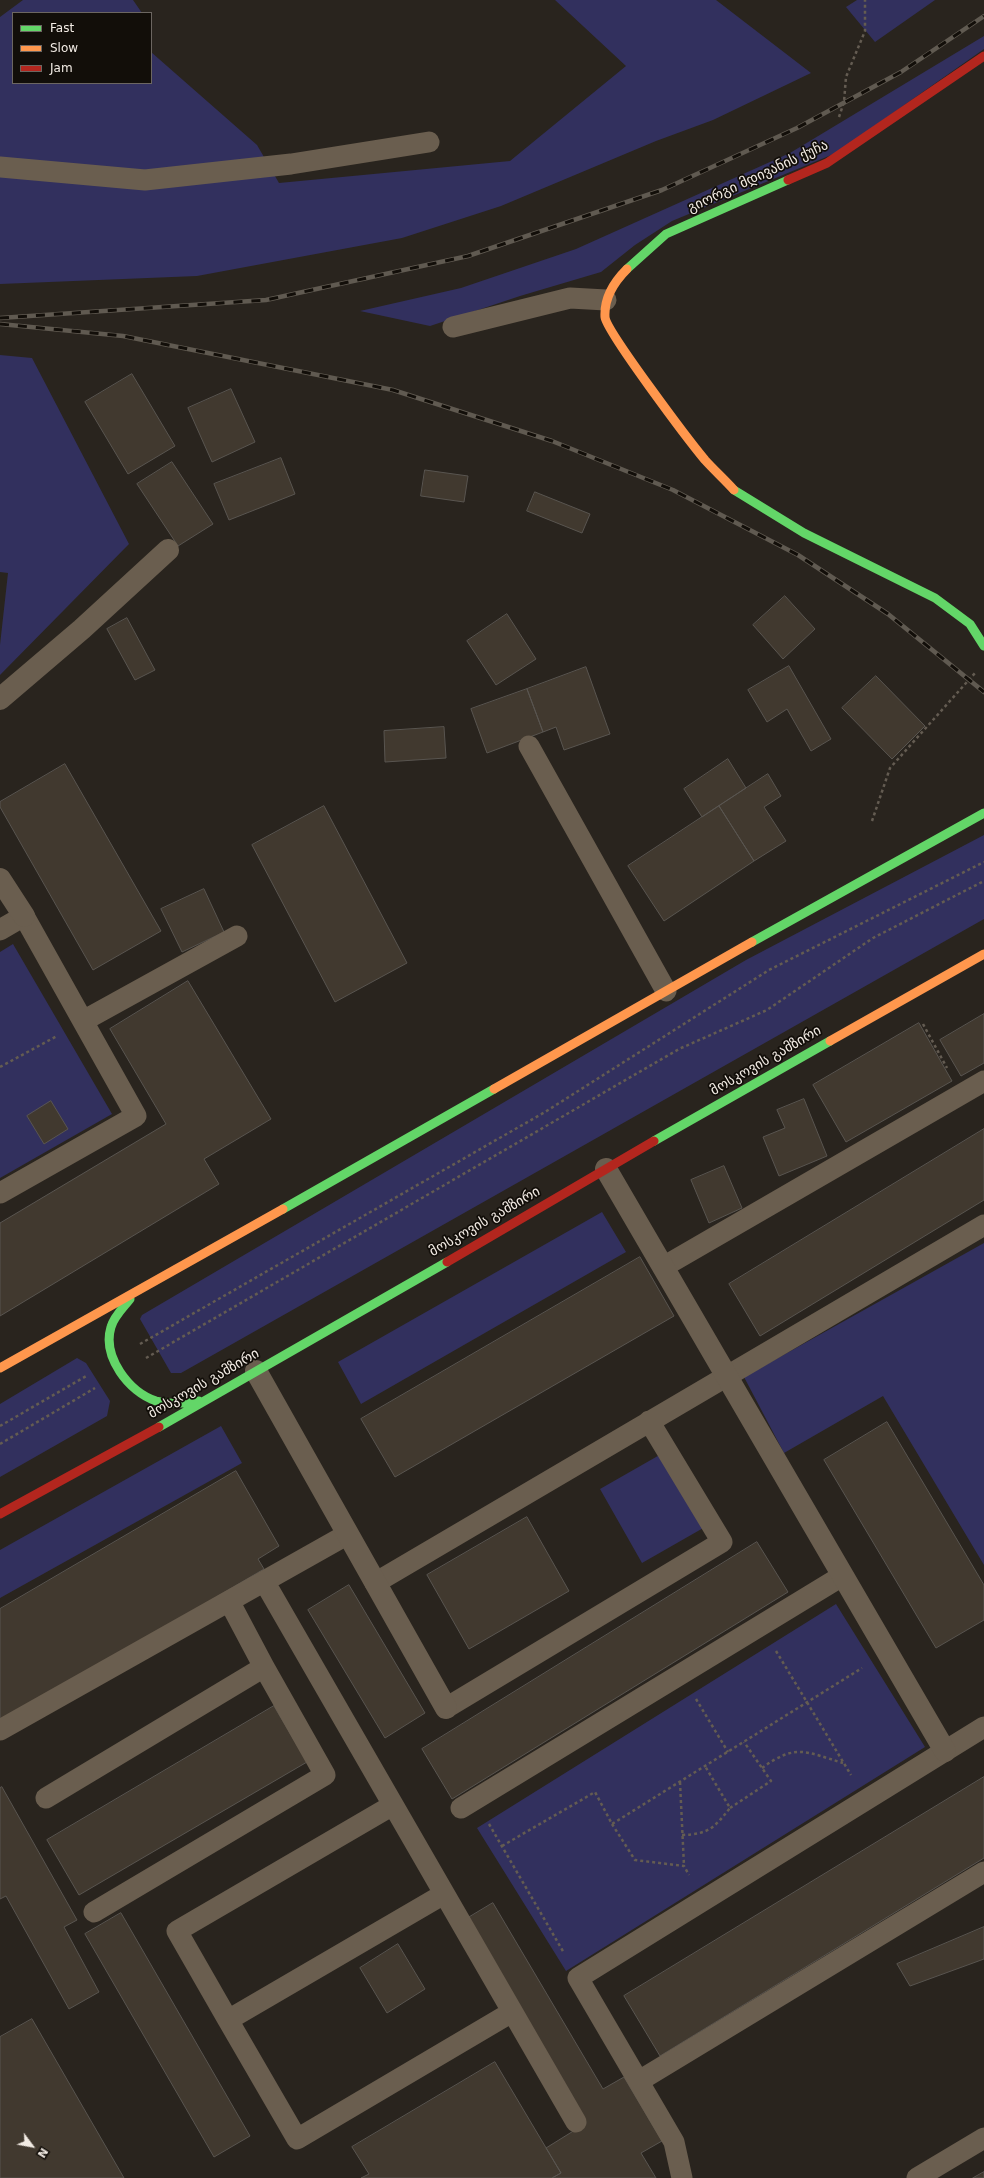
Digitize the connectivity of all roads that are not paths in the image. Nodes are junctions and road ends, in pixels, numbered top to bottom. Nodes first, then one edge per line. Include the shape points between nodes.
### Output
1 (984, 56) edge
2 (429, 142) dead end
3 (0, 167) edge
4 (606, 300) junction
5 (453, 327) dead end
6 (168, 550) dead end
7 (984, 646) edge
8 (0, 699) edge
9 (529, 746) dead end
10 (984, 813) edge
11 (0, 879) edge
12 (24, 916) junction
13 (0, 930) edge
14 (237, 936) dead end
15 (984, 954) edge
16 (666, 991) junction
17 (83, 1021) junction
18 (984, 1081) edge
19 (606, 1169) junction
20 (0, 1193) edge
21 (984, 1225) edge
22 (663, 1267) junction
23 (131, 1296) junction
24 (0, 1368) edge
25 (256, 1371) junction
26 (726, 1376) junction
27 (208, 1400) junction
28 (649, 1421) junction
29 (0, 1514) edge
30 (348, 1534) junction
31 (842, 1576) junction
32 (264, 1581) junction
33 (375, 1583) junction
34 (229, 1601) junction
35 (264, 1667) junction
36 (446, 1708) joint
37 (984, 1727) edge
38 (0, 1730) edge
39 (945, 1751) junction
40 (46, 1798) dead end
41 (468, 1804) road end
42 (393, 1805) junction
43 (984, 1872) edge
44 (444, 1894) junction
45 (94, 1912) dead end
46 (512, 2012) junction
47 (228, 2020) junction
48 (639, 2081) junction
49 (576, 2122) dead end
50 (984, 2138) edge
51 (682, 2178) edge
52 (917, 2178) edge

1 - 4 main road, გიორგი მდივანის ქუჩა via 827,164 666,234 625,271
2 - 3 lane via 292,164 144,180
4 - 5 lane via 570,298
4 - 7 main road via 605,319 618,342 705,460 738,494 804,533 935,598 970,624
6 - 8 street via 82,629
9 - 16 lane
10 - 16 main road
11 - 12 street
12 - 13 lane
12 - 17 lane
14 - 17 lane
15 - 19 main road, მოსკოვის გამზირი
16 - 23 main road
17 - 20 lane via 136,1116
18 - 22 lane
19 - 22 street
19 - 25 main road, მოსკოვის გამზირი
21 - 26 lane
22 - 26 street
23 - 24 main road
23 - 27 main road via 112,1326 109,1346 121,1373 134,1389 155,1400 173,1404
25 - 27 main road, მოსკოვის გამზირი
25 - 30 street
26 - 28 lane
26 - 31 street
27 - 29 main road, მოსკოვის გამზირი
28 - 33 lane
28 - 36 lane via 722,1542
30 - 32 lane
30 - 33 street
31 - 39 street
31 - 41 lane
32 - 34 lane
32 - 42 lane
33 - 36 street
34 - 35 lane
34 - 38 lane
35 - 40 lane
35 - 45 lane via 325,1775
37 - 39 lane
39 - 48 lane via 578,1978
42 - 44 lane
42 - 47 lane via 176,1931
43 - 48 lane
44 - 46 lane
44 - 47 lane
46 - 47 lane via 297,2139
46 - 49 lane
48 - 51 lane via 674,2142
50 - 52 lane

